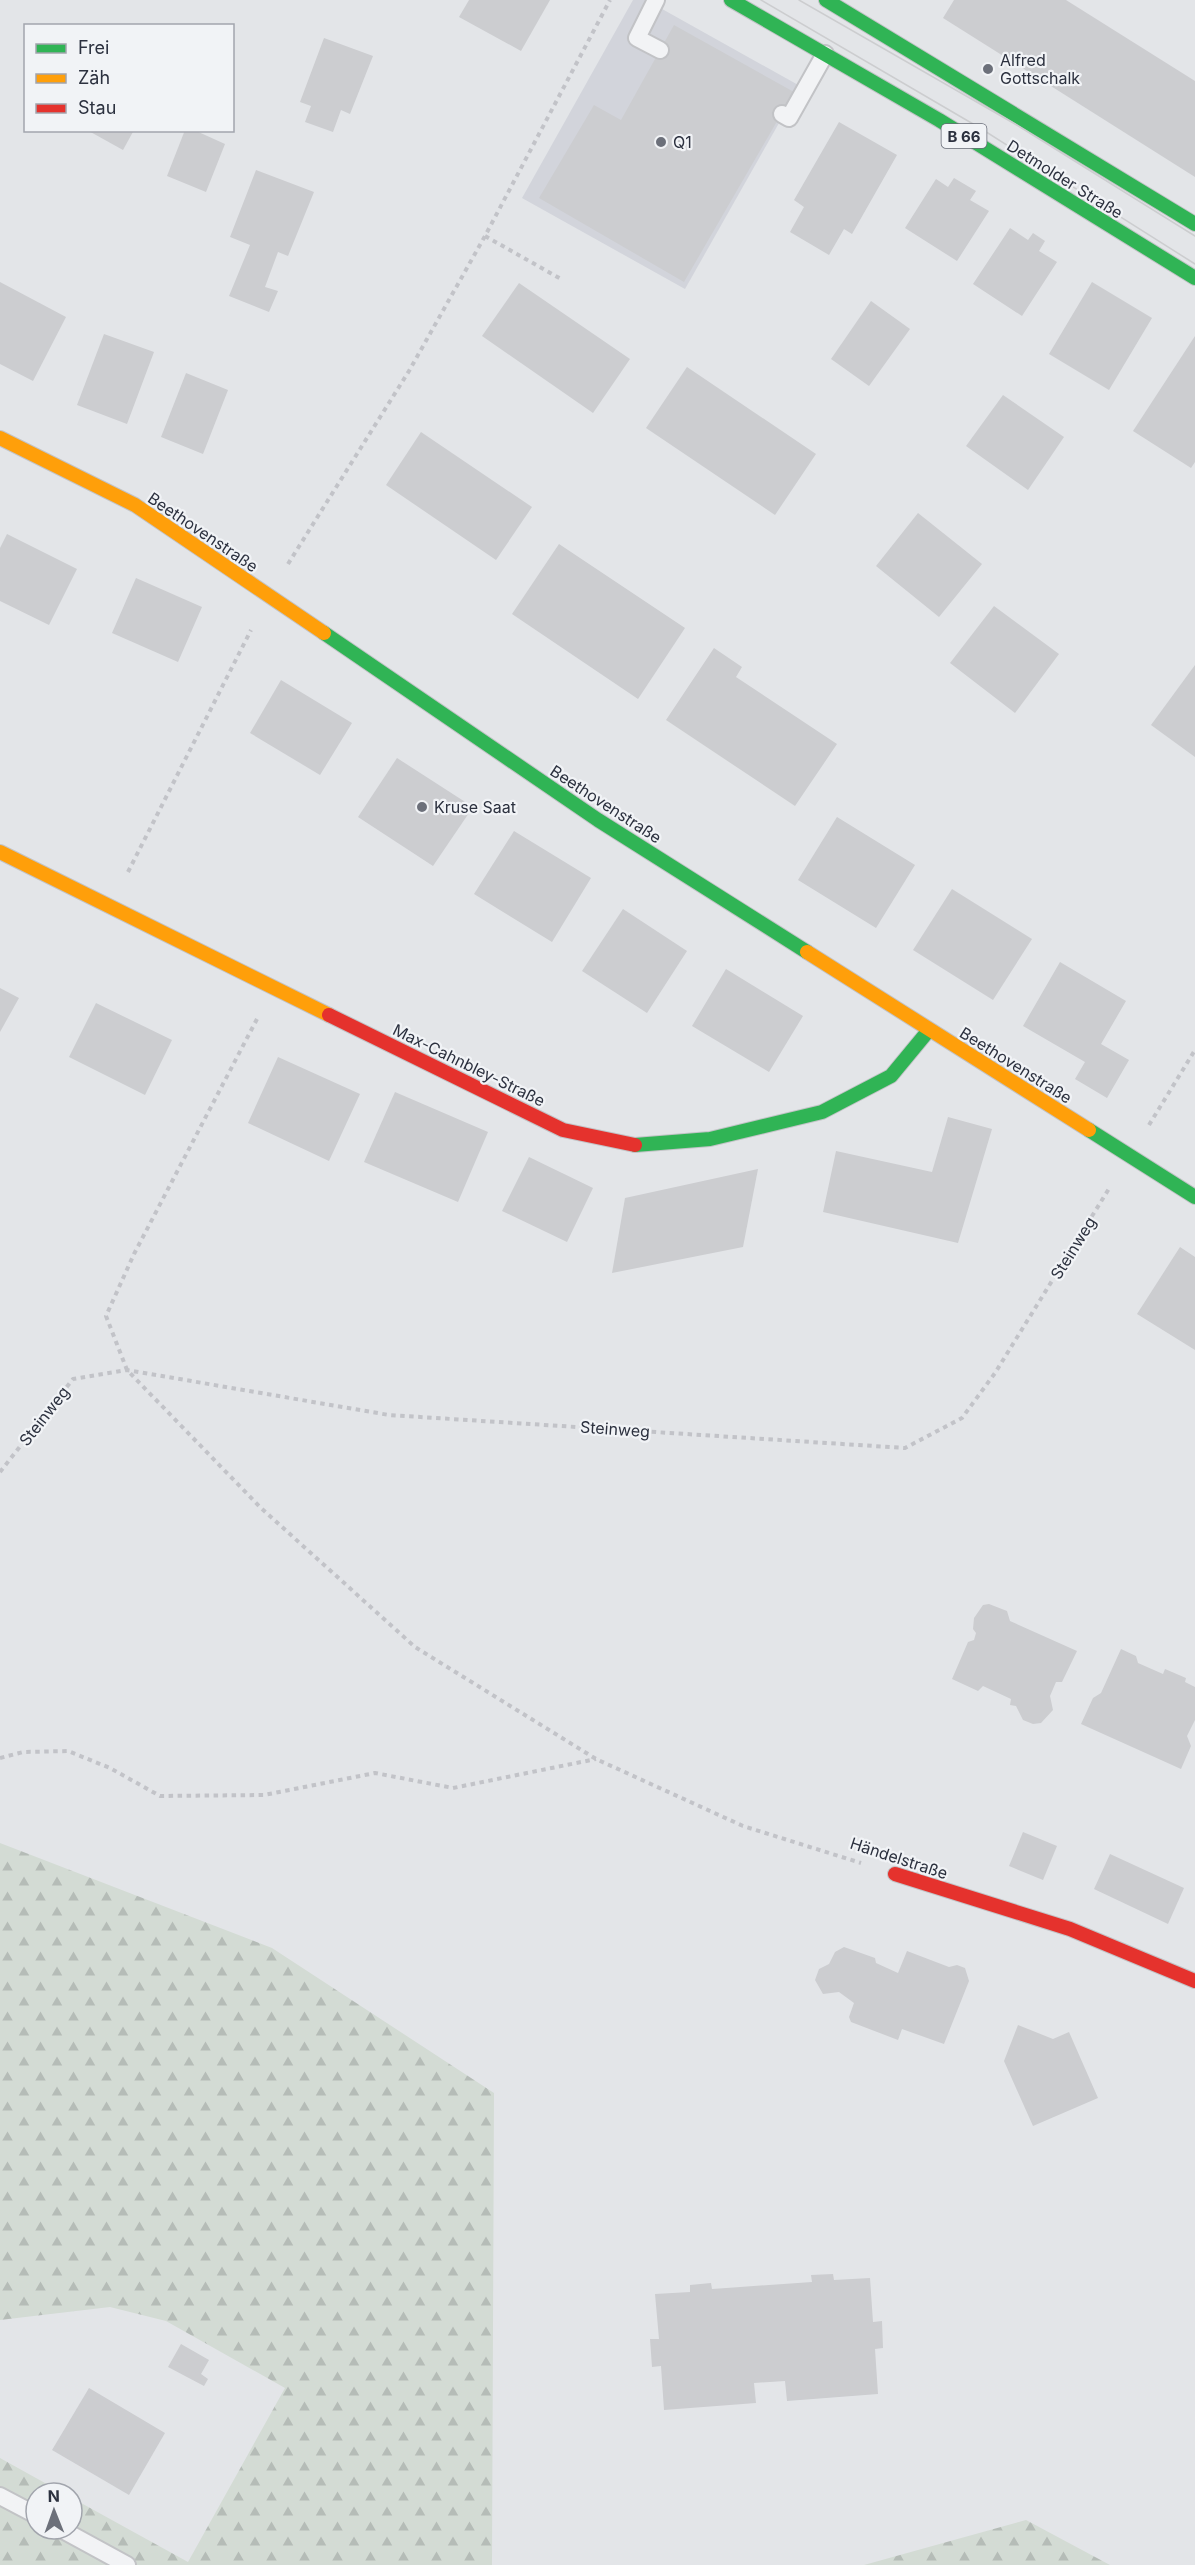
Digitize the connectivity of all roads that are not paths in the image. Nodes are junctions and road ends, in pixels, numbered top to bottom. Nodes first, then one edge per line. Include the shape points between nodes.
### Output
1 (657, 0) edge
2 (731, 0) edge
3 (826, 0) edge
4 (660, 50) dead end
5 (825, 54) junction
6 (782, 114) dead end
7 (1195, 224) edge
8 (1195, 278) edge
9 (0, 438) edge
10 (0, 852) edge
11 (929, 1030) junction
12 (1195, 1197) edge
13 (895, 1874) road end
14 (1195, 1981) edge
15 (0, 2496) edge
16 (24, 2509) edge
17 (83, 2541) edge
18 (127, 2565) edge

1 - 4 lane via 637,38
2 - 5 street, Detmolder Straße / B 66
3 - 7 street, Detmolder Straße / B 66
5 - 6 lane via 789,118
5 - 8 street, Detmolder Straße / B 66
9 - 11 street, Beethovenstraße via 135,505 598,820
10 - 11 street, Max-Cahnbley-Straße via 563,1130 630,1146 710,1139 822,1112 891,1076
11 - 12 street, Beethovenstraße
13 - 14 street, Händelstraße via 1070,1929
15 - 16 lane
17 - 18 lane

